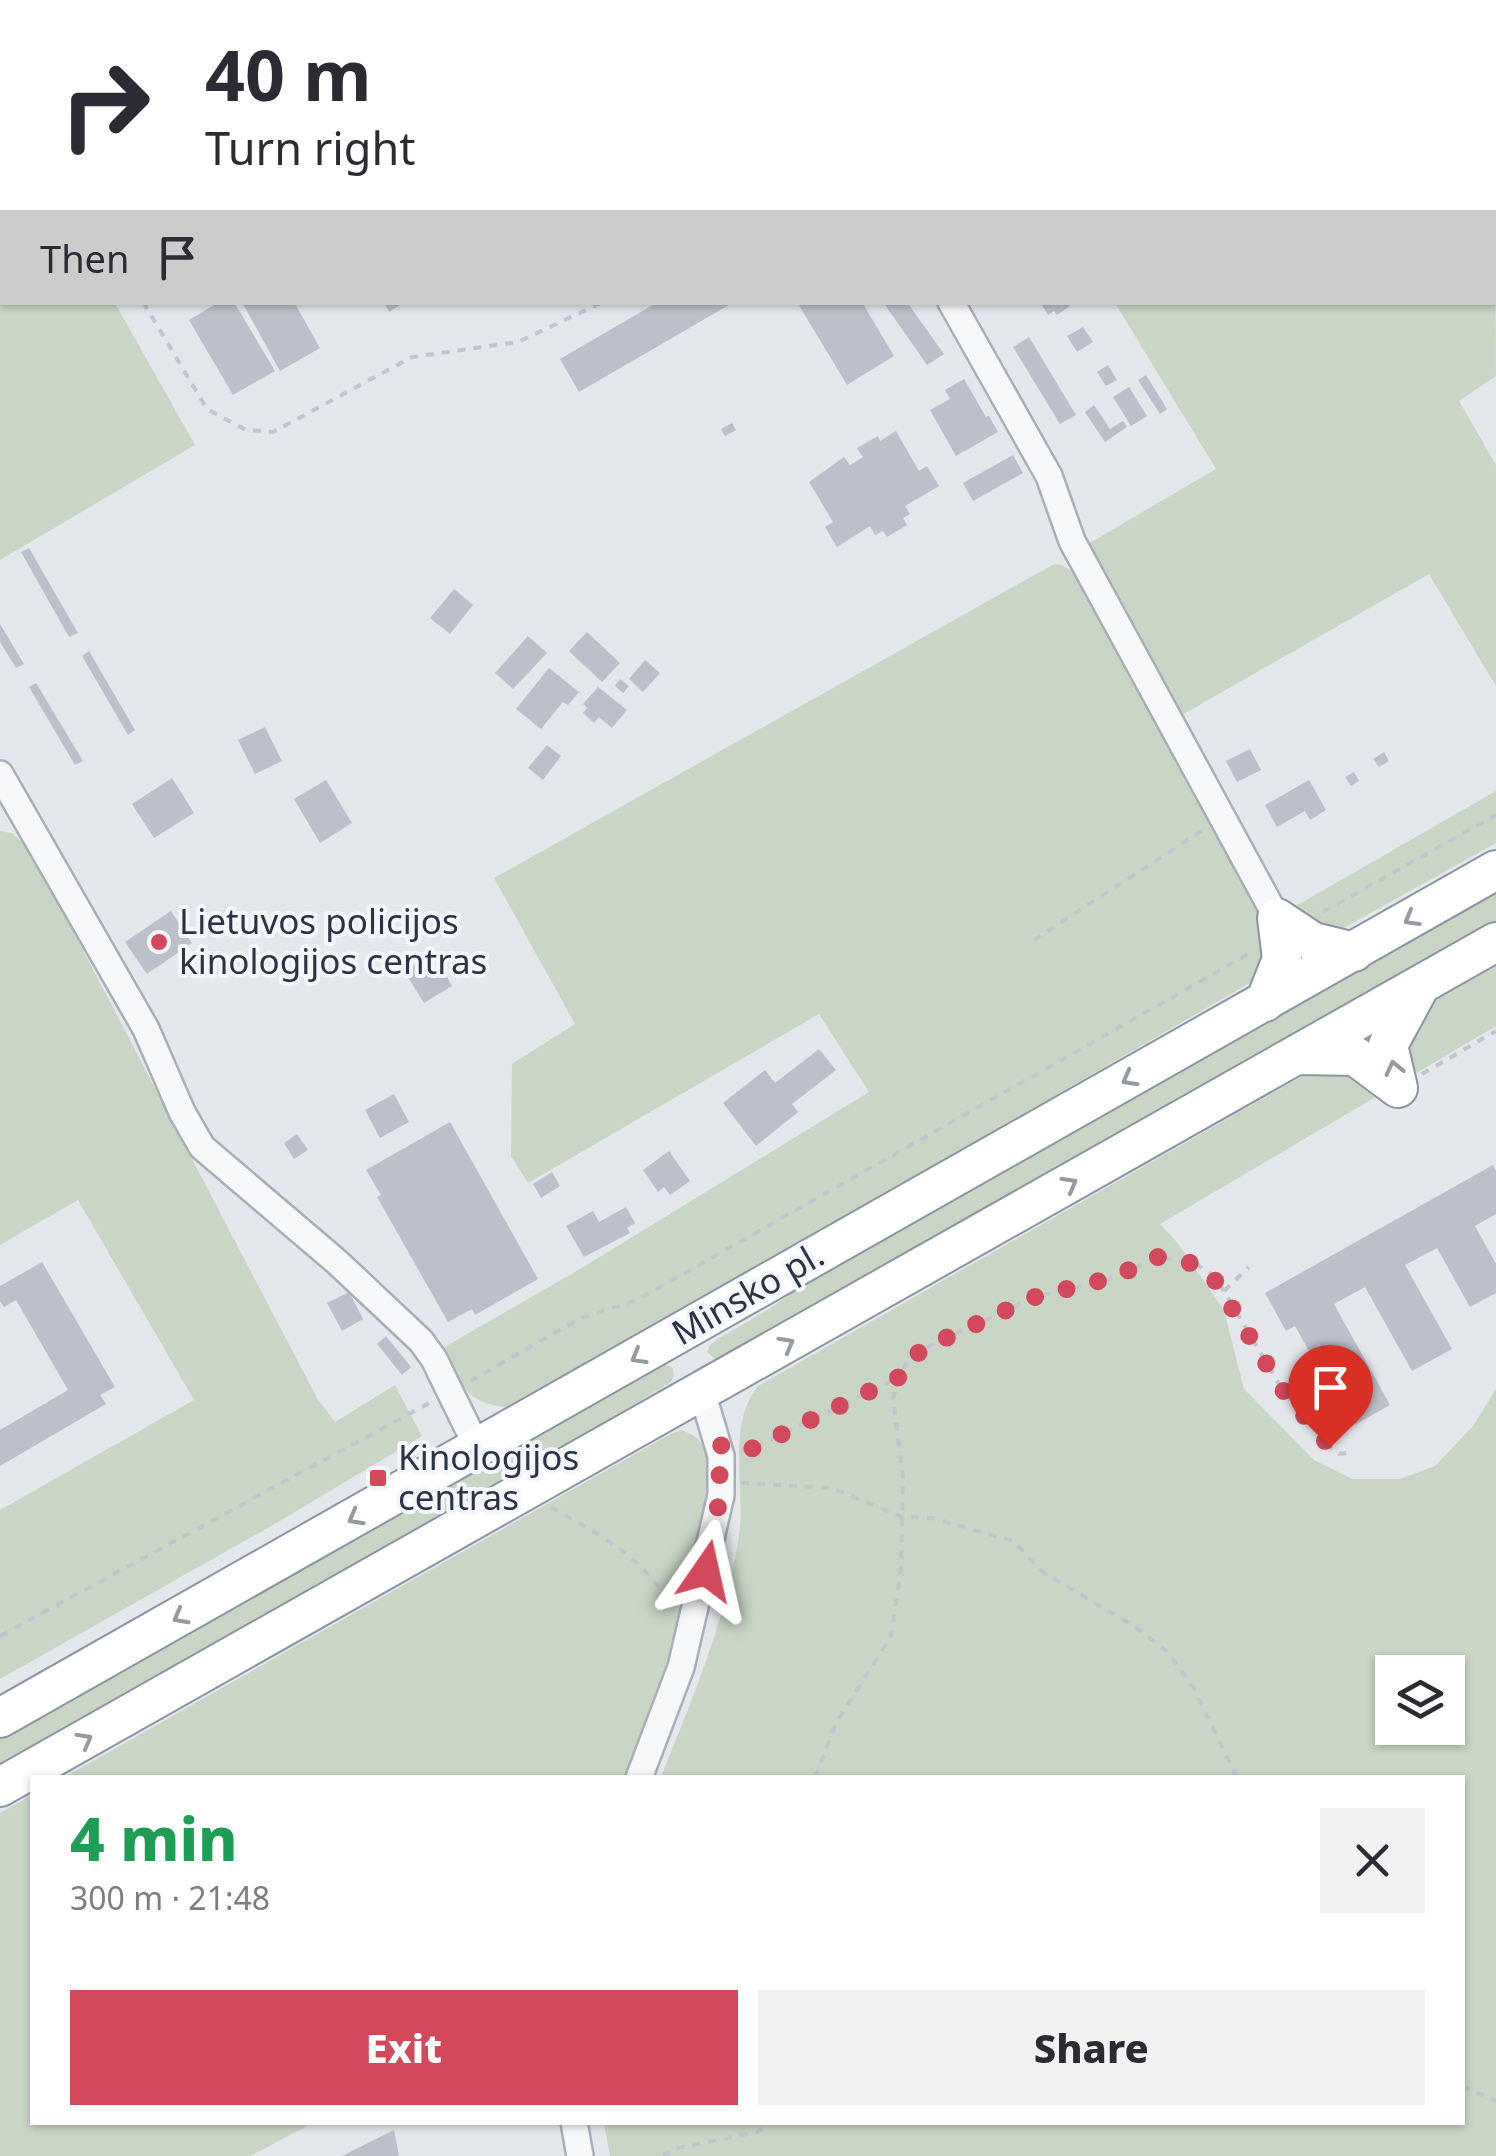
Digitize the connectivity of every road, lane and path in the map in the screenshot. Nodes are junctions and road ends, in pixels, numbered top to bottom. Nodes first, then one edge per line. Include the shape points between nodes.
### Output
1 (144, 305) edge
2 (596, 305) edge
3 (953, 305) edge
4 (0, 774) edge
5 (10, 811) edge
6 (1496, 814) edge
7 (1223, 818) junction
8 (1496, 870) edge
9 (1284, 928) junction
10 (1034, 940) dead end
11 (1496, 942) edge
12 (1354, 952) junction
13 (1421, 985) junction
14 (1265, 1002) junction
15 (1496, 1031) edge
16 (1297, 1055) junction
17 (1398, 1088) junction
18 (1249, 1267) dead end
19 (1224, 1290) junction
20 (722, 1308) junction
21 (899, 1377) junction
22 (450, 1392) junction
23 (702, 1392) junction
24 (719, 1445) junction
25 (478, 1448) junction
26 (1354, 1452) dead end
27 (721, 1482) junction
28 (550, 1507) dead end
29 (902, 1517) junction
30 (672, 1608) dead end
31 (0, 1636) edge
32 (0, 1718) edge
33 (640, 1775) edge
34 (816, 1775) edge
35 (1237, 1775) edge
36 (0, 1788) edge
37 (1465, 2087) edge
38 (1496, 2101) edge
39 (575, 2125) edge
40 (767, 2125) edge
41 (580, 2156) edge
42 (663, 2156) edge

1 - 2 path via 207,409 246,430 272,432 412,357 518,342
3 - 7 street via 1049,476 1072,541
4 - 5 street
5 - 22 street via 146,1030 202,1147 421,1341
6 - 9 path
7 - 9 street
7 - 10 path
8 -> 12 highway, Minsko pl.
9 - 12 highway
9 - 14 highway via 1282,959
9 - 22 path via 637,1300 581,1318
11 - 13 highway, Minsko pl.
12 - 14 highway, Minsko pl.
13 - 16 highway, Minsko pl.
17 -> 13 highway via 1388,1044
14 -> 20 highway, Minsko pl.
15 - 17 path
16 - 17 highway via 1355,1056
23 -> 16 highway, Minsko pl.
18 - 19 path
19 - 21 path via 1196,1264 1158,1257 1111,1278 1035,1297 924,1348
19 - 26 path via 1282,1389 1330,1447 1339,1454
20 - 23 highway via 698,1347
20 -> 25 highway, Minsko pl.
21 - 24 path via 747,1451
21 - 29 path via 894,1399
22 - 25 street
22 - 31 path
23 - 24 street
36 -> 23 highway, Minsko pl.
24 - 27 street
25 -> 32 highway, Minsko pl.
27 - 29 path via 832,1488
27 - 33 street via 681,1666
28 - 30 path via 629,1553
29 - 34 path via 891,1636 836,1723
29 - 35 path via 932,1518 1013,1541 1044,1573 1168,1652
37 - 38 path
39 - 41 street
40 - 42 path

